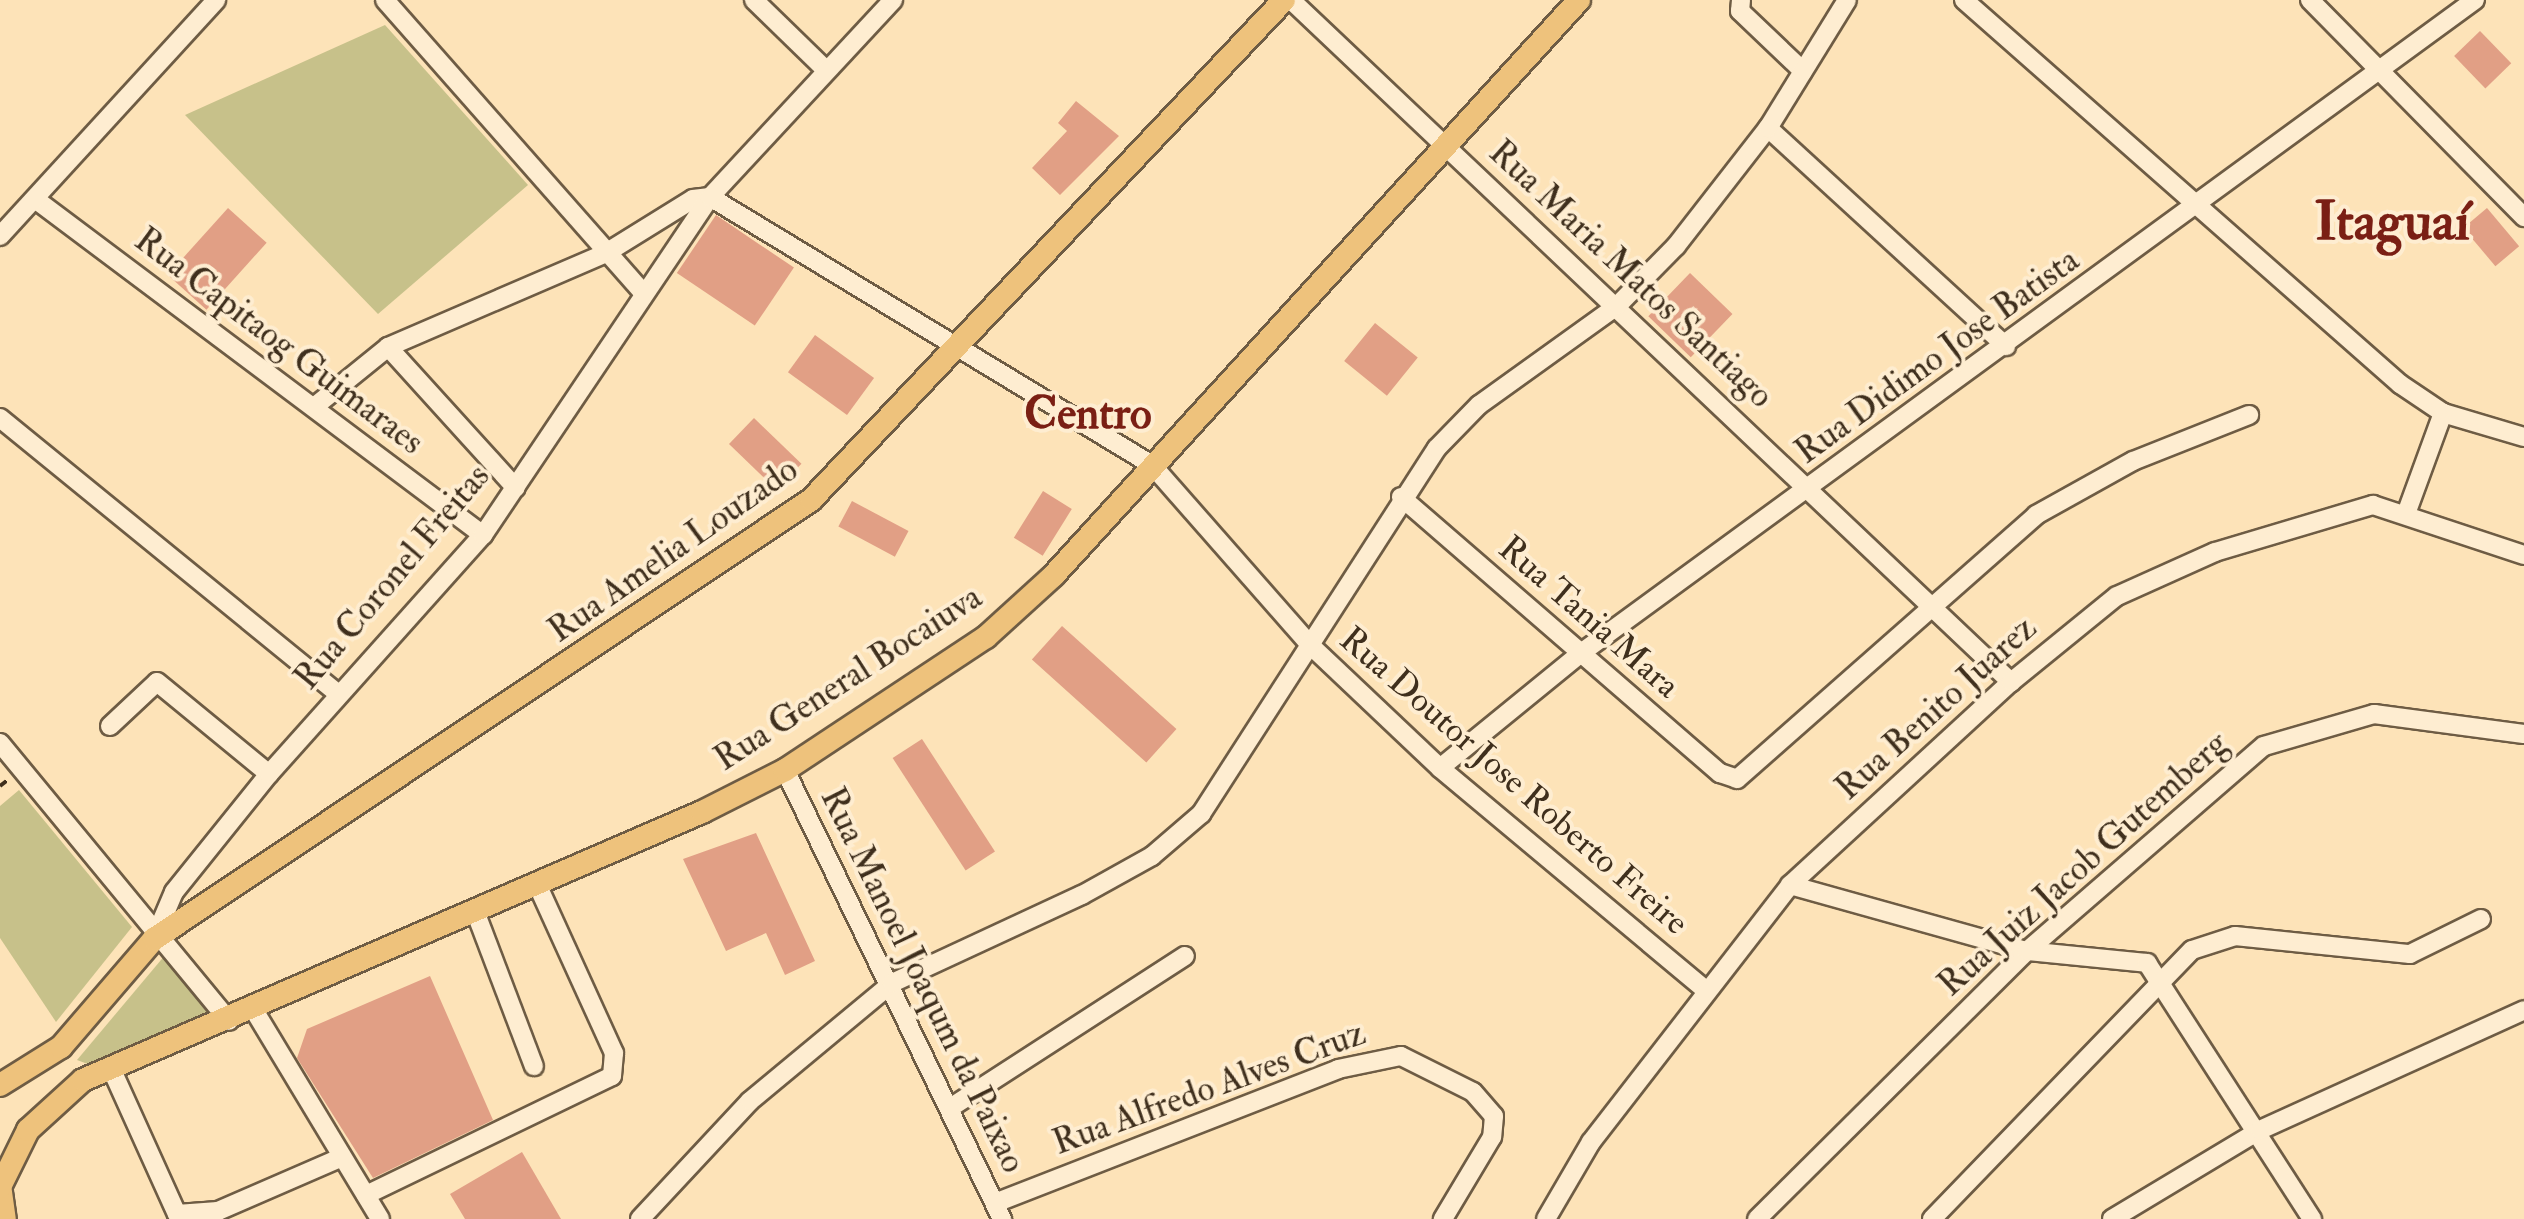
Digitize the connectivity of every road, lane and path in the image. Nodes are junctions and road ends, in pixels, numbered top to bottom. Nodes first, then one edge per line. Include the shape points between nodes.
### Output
1 (216, 0) edge
2 (385, 0) edge
3 (754, 0) edge
4 (893, 0) edge
5 (1287, 0) edge
6 (1579, 0) edge
7 (1741, 0) edge
8 (1847, 0) edge
9 (1964, 0) edge
10 (2310, 0) edge
11 (2475, 0) edge
12 (2383, 66) junction
13 (823, 67) junction
14 (1802, 71) junction
15 (1768, 128) junction
16 (1447, 145) junction
17 (710, 198) junction
18 (35, 199) junction
19 (2198, 206) junction
20 (2524, 218) edge
21 (0, 236) edge
22 (606, 252) junction
23 (641, 290) junction
24 (1618, 305) junction
25 (959, 344) junction
26 (2006, 346) junction
27 (388, 347) junction
28 (314, 407) junction
29 (2442, 413) junction
30 (2249, 415) dead end
31 (0, 418) edge
32 (2524, 437) edge
33 (1152, 465) junction
34 (516, 488) junction
35 (1813, 488) junction
36 (1401, 497) junction
37 (2406, 514) junction
38 (483, 535) junction
39 (2524, 555) edge
40 (1932, 602) junction
41 (1309, 644) junction
42 (1581, 653) junction
43 (2011, 682) junction
44 (339, 694) junction
45 (110, 726) dead end
46 (2524, 734) edge
47 (0, 743) edge
48 (1440, 768) junction
49 (786, 770) junction
50 (270, 774) junction
51 (537, 884) junction
52 (1790, 885) junction
53 (475, 912) junction
54 (2481, 919) dead end
55 (154, 938) junction
56 (2028, 950) junction
57 (1185, 956) dead end
58 (2159, 975) junction
59 (892, 983) junction
60 (1703, 988) junction
61 (254, 1010) junction
62 (2524, 1010) edge
63 (229, 1022) junction
64 (534, 1066) dead end
65 (111, 1068) junction
66 (0, 1086) edge
67 (953, 1106) junction
68 (2260, 1130) junction
69 (342, 1156) junction
70 (0, 1186) edge
71 (366, 1196) junction
72 (999, 1211) edge
73 (5, 1219) edge
74 (380, 1219) edge
75 (640, 1219) edge
76 (1444, 1219) edge
77 (1546, 1219) edge
78 (1756, 1219) edge
79 (1932, 1219) edge
80 (2112, 1219) edge
81 (2312, 1219) edge

1 - 18 street
2 - 22 street
3 - 13 street
4 - 13 street, Rua Coronel Freitas
5 - 16 street, Rua Maria Matos Santiago
5 - 25 main road, Rua Amelia Louzado
6 - 16 main road, Rua General Bocaiuva
7 - 14 street via 1740,12
8 - 14 street
9 - 19 street
10 - 12 street
11 - 12 street, Rua Didimo Jose Batista
12 - 19 street, Rua Didimo Jose Batista
12 - 20 street
13 - 17 street, Rua Coronel Freitas
14 - 15 street
15 - 24 street via 1716,201
15 - 26 street
16 - 24 street, Rua Maria Matos Santiago
16 - 33 main road, Rua General Bocaiuva
17 - 22 street via 693,199
17 - 23 street, Rua Coronel Freitas
17 - 25 street, Rua Doutor Jose Roberto Freire
18 - 21 street
18 - 28 street, Rua Capitaog Guimaraes
19 - 26 street, Rua Didimo Jose Batista
19 - 29 street
22 - 23 street
22 - 27 street
23 - 34 street, Rua Coronel Freitas
24 - 35 street, Rua Maria Matos Santiago
24 - 36 street via 1479,405
25 - 33 street, Rua Doutor Jose Roberto Freire
25 - 55 main road, Rua Amelia Louzado via 775,529
26 - 35 street, Rua Didimo Jose Batista
27 - 28 street
27 - 34 street
28 - 38 street, Rua Capitaog Guimaraes
29 - 32 street
29 - 37 street
30 - 40 street via 2079,487 1998,542
31 - 44 street
33 - 41 street, Rua Doutor Jose Roberto Freire
33 - 49 main road, Rua General Bocaiuva via 986,637
34 - 38 street, Rua Coronel Freitas
35 - 40 street, Rua Maria Matos Santiago
35 - 42 street, Rua Didimo Jose Batista
36 - 41 street
36 - 42 street, Rua Tania Mara
37 - 39 street, Rua Benito Juarez
37 - 43 street, Rua Benito Juarez via 2372,505 2158,575 2117,596
38 - 44 street, Rua Coronel Freitas
40 - 42 street, Rua Tania Mara via 1737,779
40 - 43 street, Rua Maria Matos Santiago
41 - 48 street, Rua Doutor Jose Roberto Freire
41 - 59 street via 1233,772 1152,856
42 - 48 street, Rua Didimo Jose Batista
43 - 52 street, Rua Benito Juarez
44 - 50 street, Rua Coronel Freitas
45 - 50 street via 157,682
46 - 56 street, Rua Juiz Jacob Gutemberg via 2402,713 2282,737 2239,763
47 - 55 street
48 - 60 street, Rua Doutor Jose Roberto Freire
49 - 51 main road, Rua General Bocaiuva
49 - 59 street, Rua Manoel Joaqum da Paixao
50 - 55 street, Rua Coronel Freitas via 174,892
51 - 53 main road, Rua General Bocaiuva
51 - 71 street via 614,1053 612,1076
52 - 56 street
52 - 60 street, Rua Benito Juarez
53 - 61 main road, Rua General Bocaiuva
53 - 64 street
54 - 58 street via 2410,954 2211,940
55 - 63 street
55 - 66 main road, Rua Coronel Freitas via 60,1047
56 - 58 street via 2126,957
56 - 78 street, Rua Juiz Jacob Gutemberg
57 - 67 street
58 - 68 street
58 - 79 street
59 - 67 street, Rua Manoel Joaqum da Paixao
59 - 75 street via 750,1101
60 - 77 street, Rua Benito Juarez via 1591,1142
61 - 63 main road, Rua General Bocaiuva
61 - 69 street
62 - 68 street
63 - 65 main road, Rua General Bocaiuva
65 - 69 street via 177,1214 218,1211
65 - 70 main road, Rua General Bocaiuva via 45,1109
67 - 72 street, Rua Manoel Joaqum da Paixao
68 - 80 street
68 - 81 street
69 - 71 street
70 - 73 main road
71 - 74 street
72 - 76 street, Rua Alfredo Alves Cruz via 1338,1069 1400,1056 1473,1092 1494,1116 1492,1137

